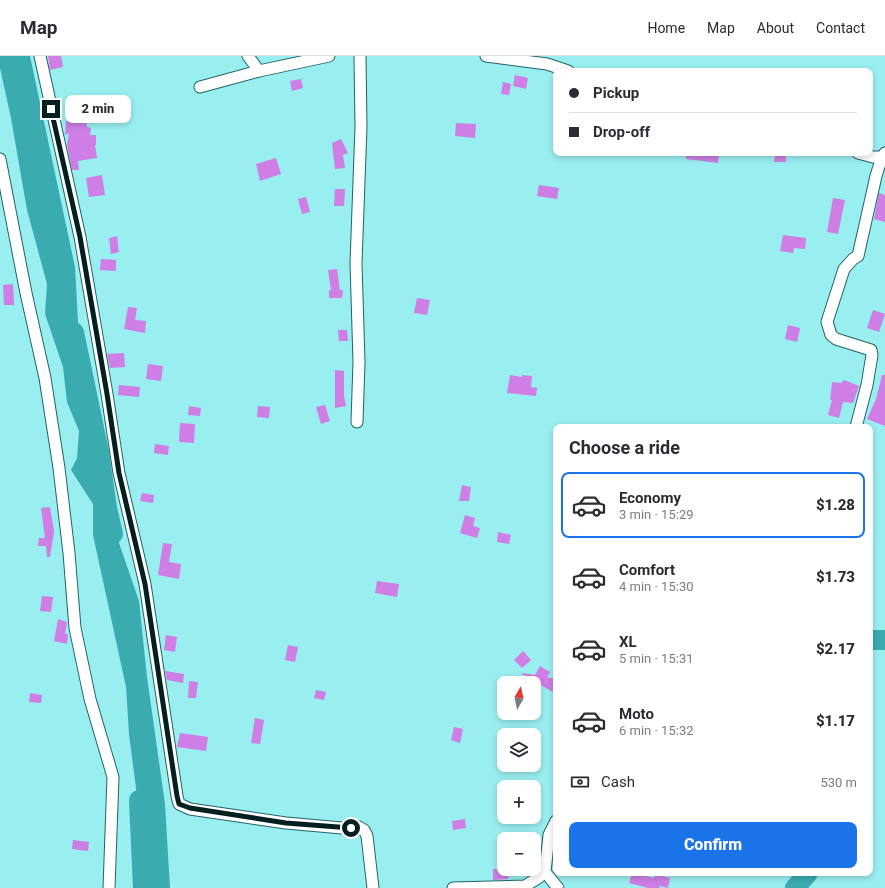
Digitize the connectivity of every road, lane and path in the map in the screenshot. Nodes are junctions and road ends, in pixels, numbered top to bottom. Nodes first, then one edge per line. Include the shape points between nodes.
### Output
1 (40, 56) edge
2 (248, 56) edge
3 (329, 56) edge
4 (360, 56) edge
5 (486, 56) edge
6 (559, 68) edge
7 (259, 72) junction
8 (200, 87) dead end
9 (883, 155) edge
10 (873, 156) edge
11 (0, 159) edge
12 (357, 422) dead end
13 (857, 424) edge
14 (553, 827) edge
15 (545, 872) junction
16 (558, 887) edge
17 (109, 888) edge
18 (373, 888) edge
19 (453, 888) edge

1 - 18 street via 80,237 119,473 145,584 179,804 190,808 286,823 359,827 367,836
2 - 7 street
3 - 7 street
4 - 12 street via 361,135 356,263
5 - 6 street via 547,64
7 - 8 street
9 - 10 street
9 - 13 street via 858,256 844,269 827,322 831,335 836,339 871,350 867,385
11 - 17 street via 46,386 59,468 75,628 90,699 113,777
14 - 15 street via 549,835
15 - 16 street
15 - 19 street via 525,886

